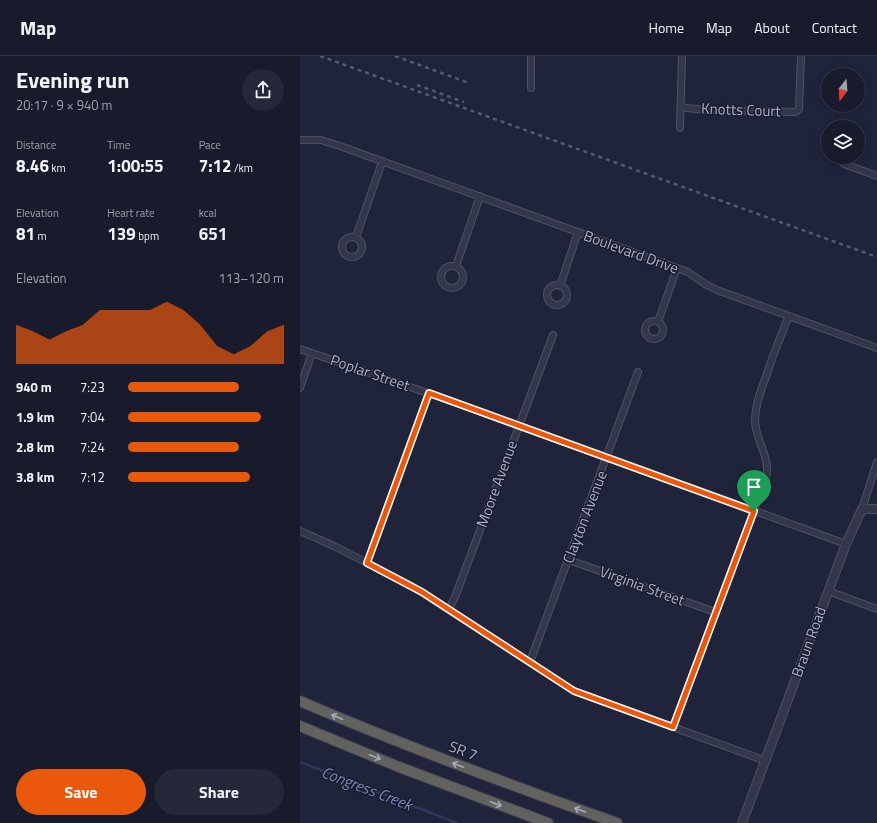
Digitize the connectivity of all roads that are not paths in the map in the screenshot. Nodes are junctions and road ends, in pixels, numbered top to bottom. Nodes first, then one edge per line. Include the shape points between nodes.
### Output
1 (532, 56) edge
2 (682, 56) edge
3 (801, 56) edge
4 (531, 88) dead end
5 (681, 106) junction
6 (680, 128) dead end
7 (300, 140) edge
8 (382, 162) junction
9 (844, 164) dead end
10 (877, 176) edge
11 (480, 196) junction
12 (578, 232) junction
13 (356, 237) dead end
14 (456, 266) dead end
15 (677, 268) junction
16 (560, 286) dead end
17 (789, 316) junction
18 (658, 322) dead end
19 (553, 335) dead end
20 (877, 348) edge
21 (300, 349) edge
22 (312, 353) junction
23 (638, 372) dead end
24 (300, 388) edge
25 (429, 393) junction
26 (519, 425) junction
27 (607, 458) junction
28 (877, 462) edge
29 (862, 509) junction
30 (877, 509) edge
31 (754, 511) junction
32 (300, 531) edge
33 (846, 544) junction
34 (569, 560) junction
35 (367, 563) junction
36 (828, 591) junction
37 (449, 609) junction
38 (877, 609) edge
39 (715, 612) junction
40 (529, 662) junction
41 (300, 701) edge
42 (300, 726) edge
43 (673, 727) junction
44 (766, 761) junction
45 (548, 823) edge
46 (617, 823) edge
47 (742, 823) edge

1 - 4 street
2 - 5 street
3 - 5 street, Knotts Court via 799,109 796,112 708,110
5 - 6 street
7 - 8 street, Boulevard Drive via 321,140
8 - 11 street, Boulevard Drive
8 - 13 street
9 - 10 street
11 - 12 street, Boulevard Drive
11 - 14 street
12 - 15 street, Boulevard Drive
12 - 16 street
15 - 17 street, Boulevard Drive via 712,288
15 - 18 street
17 - 20 street, Boulevard Drive
17 - 31 street via 755,411 756,428 766,457 767,475
19 - 26 street, Moore Avenue
21 - 22 street, Poplar Street
22 - 24 street
22 - 25 street, Poplar Street
23 - 27 street, Clayton Avenue
25 - 26 street, Poplar Street
25 - 35 street
26 - 27 street, Poplar Street
26 - 37 street, Moore Avenue
27 - 31 street, Poplar Street
27 - 34 street, Clayton Avenue
28 - 29 street, Braun Road
29 - 30 street
29 - 33 street, Braun Road
31 - 33 street, Poplar Street
31 - 39 street
32 - 35 street
33 - 36 street, Braun Road
34 - 39 street, Virginia Street
34 - 40 street, Clayton Avenue
35 - 37 street
36 - 38 street
36 - 44 street, Braun Road
37 - 40 street
39 - 43 street
40 - 43 street via 574,691
46 -> 41 highway, SR 7 / SR 7 via 492,778
42 -> 45 highway via 399,767
43 - 44 street
44 - 47 street, Braun Road

